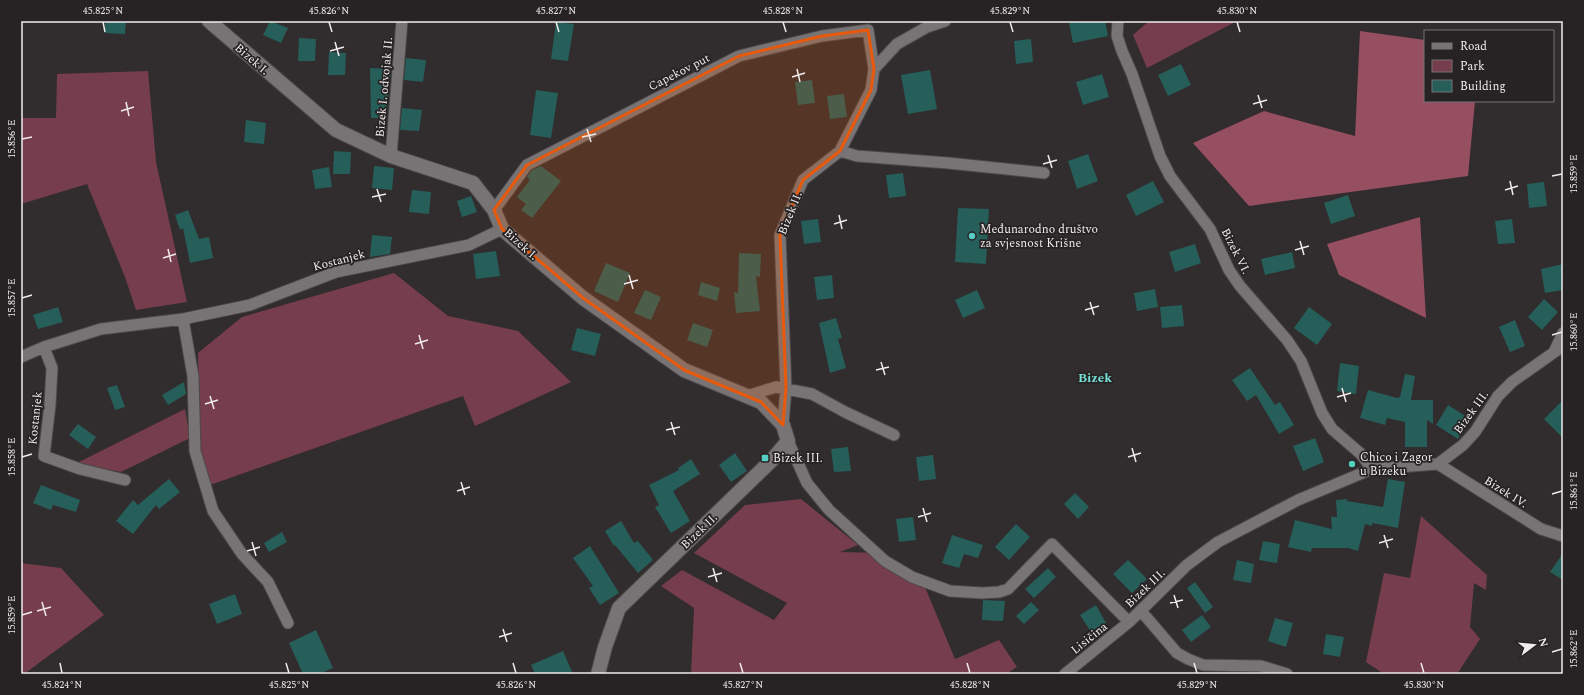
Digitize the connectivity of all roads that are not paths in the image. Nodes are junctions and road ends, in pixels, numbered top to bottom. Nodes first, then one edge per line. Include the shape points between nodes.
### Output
1 (208, 21) edge
2 (402, 21) edge
3 (946, 21) edge
4 (1118, 21) edge
5 (868, 25) edge
6 (874, 69) junction
7 (840, 152) junction
8 (391, 156) junction
9 (1044, 173) dead end
10 (494, 210) junction
11 (502, 229) junction
12 (183, 319) junction
13 (1563, 333) edge
14 (1563, 346) edge
15 (44, 347) junction
16 (1553, 354) junction
17 (21, 357) edge
18 (786, 388) junction
19 (747, 396) junction
20 (783, 425) junction
21 (894, 435) dead end
22 (788, 441) junction
23 (1438, 464) junction
24 (1372, 469) junction
25 (125, 480) dead end
26 (1563, 536) edge
27 (1141, 611) junction
28 (1129, 622) junction
29 (288, 623) dead end
30 (598, 674) edge
31 (1065, 674) edge
32 (1287, 674) edge

1 - 8 street, Bizek I. via 336,130
2 - 8 street, Bizek I. odvojak II.
3 - 6 street via 927,27 897,44
4 - 24 street, Bizek VI. via 1117,36 1122,51 1160,156 1170,176 1210,229 1229,270 1240,286 1287,340 1301,361 1322,413 1332,429 1360,454
5 - 6 street, Capekov put
5 - 10 street, Capekov put via 740,56 527,166
6 - 7 street, Bizek II. via 871,90
7 - 9 street via 858,156
7 - 18 street, Bizek II. via 803,180 780,235
8 - 10 street, Bizek I. via 473,184
10 - 11 street, Bizek I.
11 - 12 street, Kostanjek via 469,245 336,272 250,305
11 - 19 street, Bizek I. via 583,298 684,370
12 - 15 street, Kostanjek via 100,329
12 - 29 street via 193,376 195,450 213,512 242,554 268,582
13 - 16 street
14 - 16 street, Bizek III.
15 - 17 street, Kostanjek
15 - 25 street, Kostanjek via 52,368 44,456 80,469
16 - 23 street, Bizek III. via 1512,382 1498,396 1464,445
18 - 19 street via 776,387
18 - 20 street, Bizek II.
18 - 21 street via 812,394
19 - 20 street, Bizek I. via 761,402
20 - 22 street, Bizek II.
22 - 28 street, Bizek III. via 807,483 829,510 885,561 912,577 950,591 999,592 1008,589 1052,544
22 - 30 street, Bizek II. via 772,460 619,608 604,647
23 - 24 street, Bizek III.
23 - 26 street, Bizek IV. via 1541,529
24 - 27 street, Bizek III. via 1298,500 1218,542 1187,565
27 - 28 street, Bizek III.
27 - 32 street via 1177,653 1188,659 1203,665 1261,666
28 - 31 street, Lisičina

